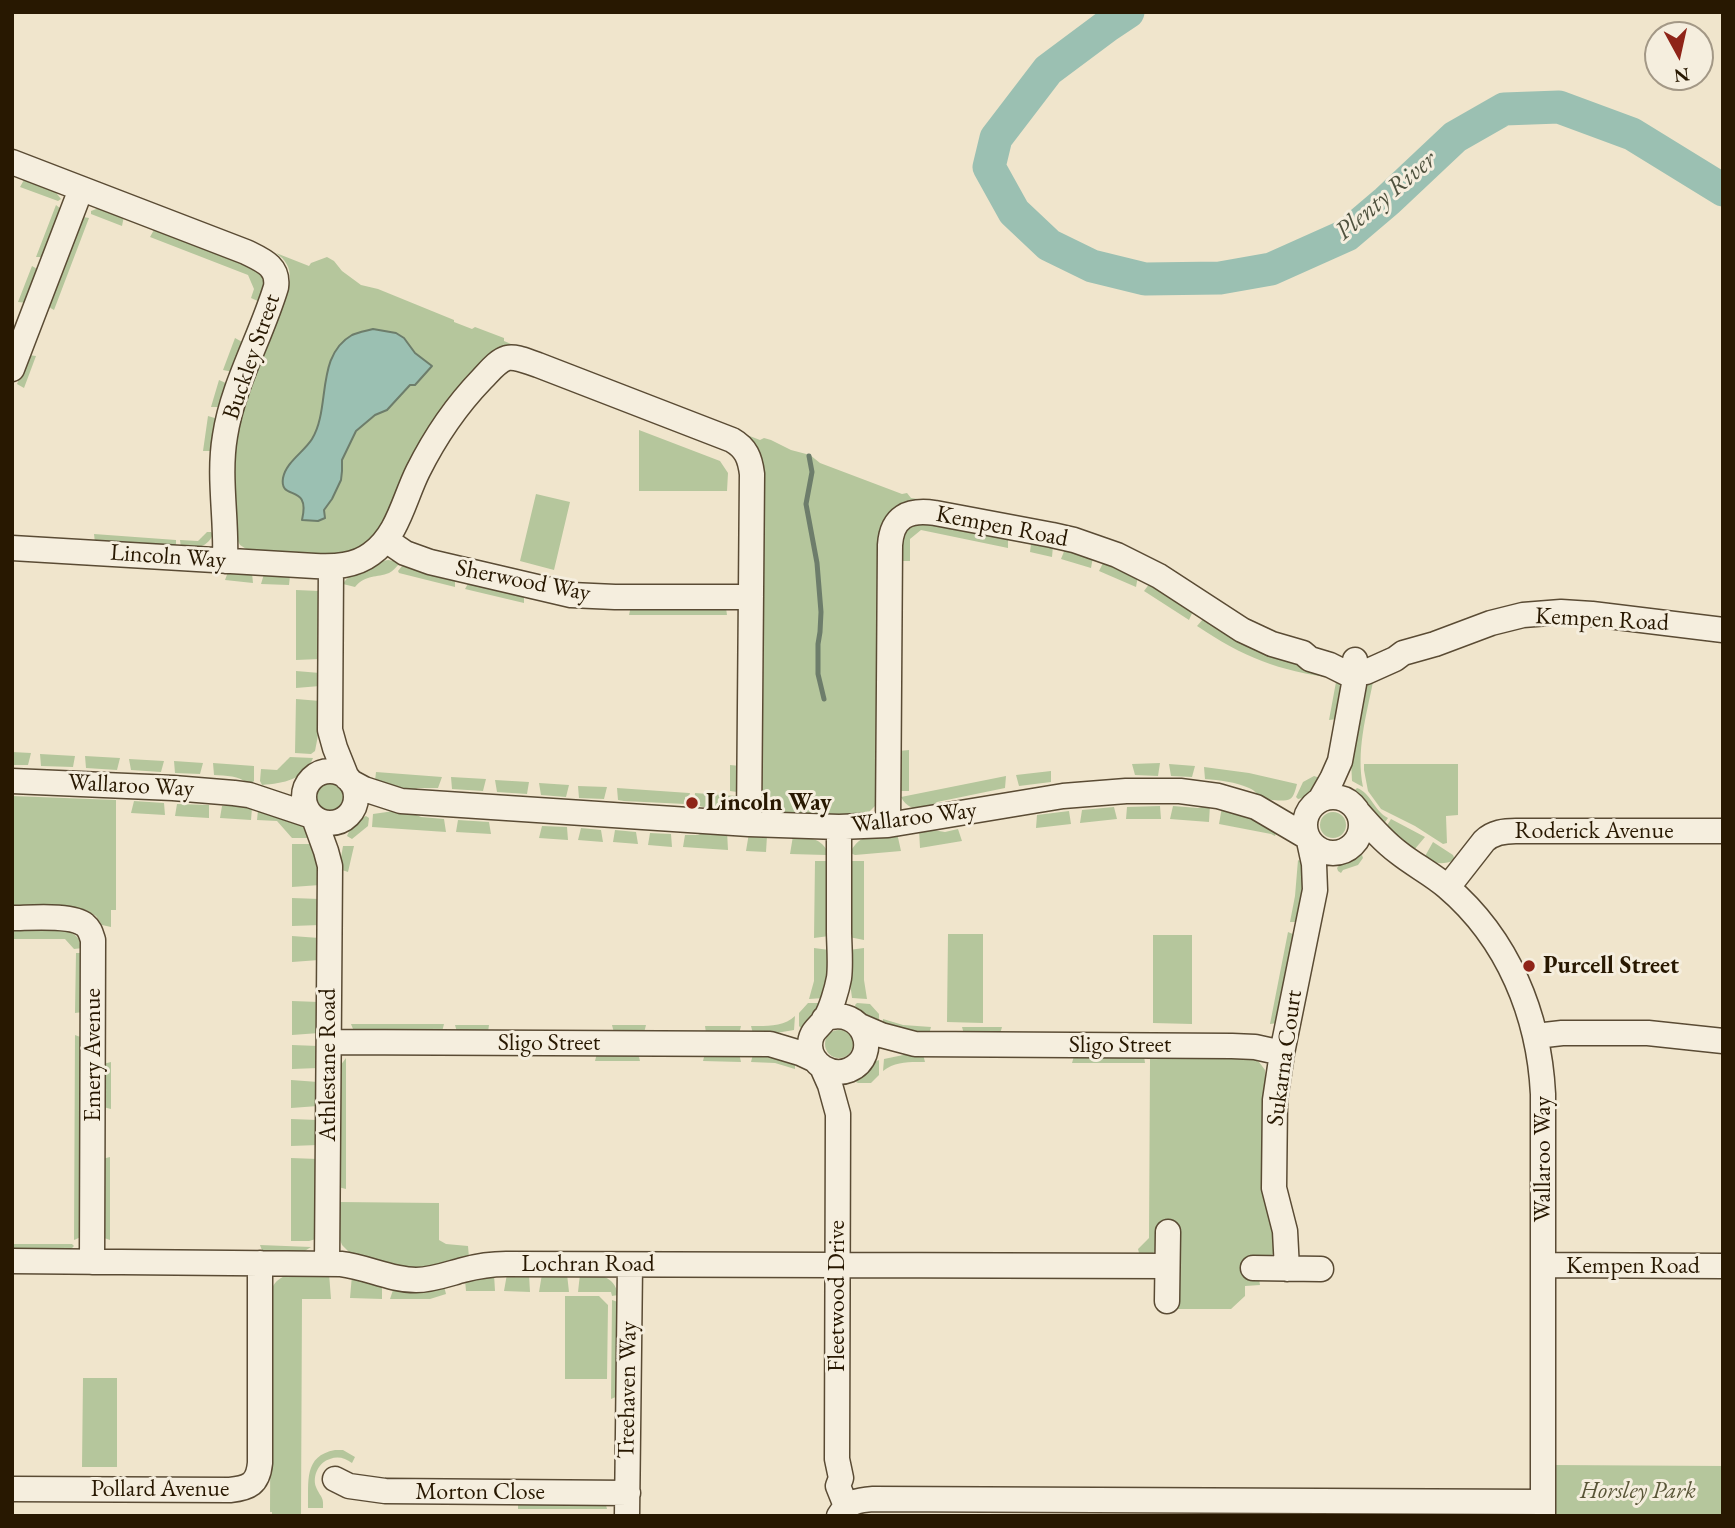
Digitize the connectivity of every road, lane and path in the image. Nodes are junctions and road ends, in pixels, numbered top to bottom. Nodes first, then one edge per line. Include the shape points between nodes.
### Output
1 (12, 162) edge
2 (81, 189) junction
3 (12, 369) edge
4 (386, 540) junction
5 (12, 548) edge
6 (225, 561) junction
7 (331, 567) junction
8 (751, 597) junction
9 (1723, 630) edge
10 (1355, 667) junction
11 (330, 730) junction
12 (1340, 761) junction
13 (313, 777) junction
14 (349, 780) junction
15 (12, 781) edge
16 (249, 795) junction
17 (401, 801) junction
18 (1318, 801) junction
19 (1256, 807) junction
20 (1355, 808) junction
21 (312, 816) junction
22 (347, 817) junction
23 (749, 824) junction
24 (888, 825) junction
25 (839, 827) junction
26 (1723, 831) edge
27 (1308, 839) junction
28 (1346, 850) junction
29 (1400, 855) junction
30 (330, 866) junction
31 (1448, 887) junction
32 (1315, 890) junction
33 (12, 918) edge
34 (839, 977) junction
35 (821, 1022) junction
36 (857, 1023) junction
37 (1536, 1036) junction
38 (1723, 1041) edge
39 (328, 1042) junction
40 (770, 1044) junction
41 (915, 1044) junction
42 (1282, 1053) junction
43 (818, 1063) junction
44 (858, 1064) junction
45 (838, 1114) junction
46 (1168, 1232) dead end
47 (12, 1261) edge
48 (92, 1262) junction
49 (260, 1263) junction
50 (327, 1263) junction
51 (629, 1265) junction
52 (1544, 1265) junction
53 (838, 1266) junction
54 (1167, 1266) junction
55 (1723, 1266) edge
56 (1253, 1268) dead end
57 (1287, 1269) junction
58 (1321, 1269) dead end
59 (1167, 1301) dead end
60 (335, 1479) dead end
61 (12, 1489) edge
62 (627, 1504) edge
63 (847, 1508) edge
64 (1543, 1509) edge

1 - 2 street, Buckley Street
2 - 3 street
2 - 6 street, Buckley Street via 260,259 276,276 274,294 234,398 225,435
4 - 7 street, Lincoln Way via 364,559
4 - 8 street, Sherwood Way via 430,562 571,595
4 - 8 street, Lincoln Way via 444,425 496,364 506,358 517,359 717,434 744,449 752,474
5 - 6 street, Lincoln Way
6 - 7 street, Lincoln Way
7 - 11 street
8 - 23 street, Lincoln Way
9 - 10 street, Kempen Road via 1592,614 1542,613 1505,619 1403,653 1391,650
10 - 12 street
10 - 24 street, Kempen Road via 1318,650 1303,653 1272,644 1159,576 1097,547 935,513 910,513 897,523 890,545
11 - 13 street
11 - 14 street
12 - 18 street
12 - 20 street
13 - 14 street via 331,771
13 - 16 street, Wallaroo Way via 280,791
13 - 21 street via 306,784 303,800
14 - 17 street, Wallaroo Way
14 - 22 street via 356,799
15 - 16 street, Wallaroo Way
16 - 21 street, Wallaroo Way
17 - 22 street, Wallaroo Way
17 - 23 street, Wallaroo Way
18 - 19 street, Wallaroo Way
18 - 20 street via 1337,797
18 - 27 street via 1305,818
19 - 24 street, Wallaroo Way via 1201,793 1126,791 1033,800
19 - 27 street, Wallaroo Way
20 - 28 street via 1361,828
20 - 29 street, Wallaroo Way
21 - 22 street via 330,824
21 - 30 street, Athlestane Road
22 - 30 street, Athlestane Road
23 - 25 street, Wallaroo Way
24 - 25 street, Wallaroo Way
25 - 34 street
26 - 31 street, Roderick Avenue via 1500,832 1484,841
27 - 28 street via 1325,852
27 - 32 street, Sukarna Court
28 - 29 street, Wallaroo Way
28 - 32 street, Sukarna Court
29 - 31 street, Wallaroo Way
30 - 39 street, Athlestane Road
31 - 37 street, Wallaroo Way via 1504,955 1526,1000
32 - 42 street, Sukarna Court
33 - 48 street, Emery Avenue via 76,921 86,926 93,940
34 - 35 street
34 - 36 street
35 - 36 street via 839,1016
35 - 40 street, Sligo Street
35 - 43 street via 811,1038 811,1053
36 - 41 street, Sligo Street
36 - 44 street via 866,1040
37 - 38 street via 1623,1032
37 - 52 street, Wallaroo Way via 1543,1094
39 - 40 street, Sligo Street
39 - 50 street, Athlestane Road
40 - 43 street, Sligo Street
41 - 42 street, Sligo Street via 1232,1046
41 - 44 street, Sligo Street
42 - 57 street, Sukarna Court via 1275,1100 1274,1177 1287,1242
43 - 44 street via 840,1072
43 - 45 street, Fleetwood Drive
44 - 45 street, Fleetwood Drive
45 - 53 street, Fleetwood Drive
46 - 54 street
47 - 48 street, Lochran Road
48 - 49 street, Lochran Road
49 - 50 street, Lochran Road
49 - 61 street, Pollard Avenue via 260,1463 253,1483 230,1490
50 - 51 street, Lochran Road via 414,1280 494,1264
51 - 53 street, Lochran Road
51 - 62 street, Treehaven Way
52 - 55 street, Kempen Road
52 - 64 street, Wallaroo Way
53 - 54 street, Lochran Road
53 - 63 street, Fleetwood Drive via 838,1486
54 - 59 street
56 - 57 street
57 - 58 street
60 - 62 street, Morton Close via 349,1486 386,1491
63 - 64 street via 887,1499

